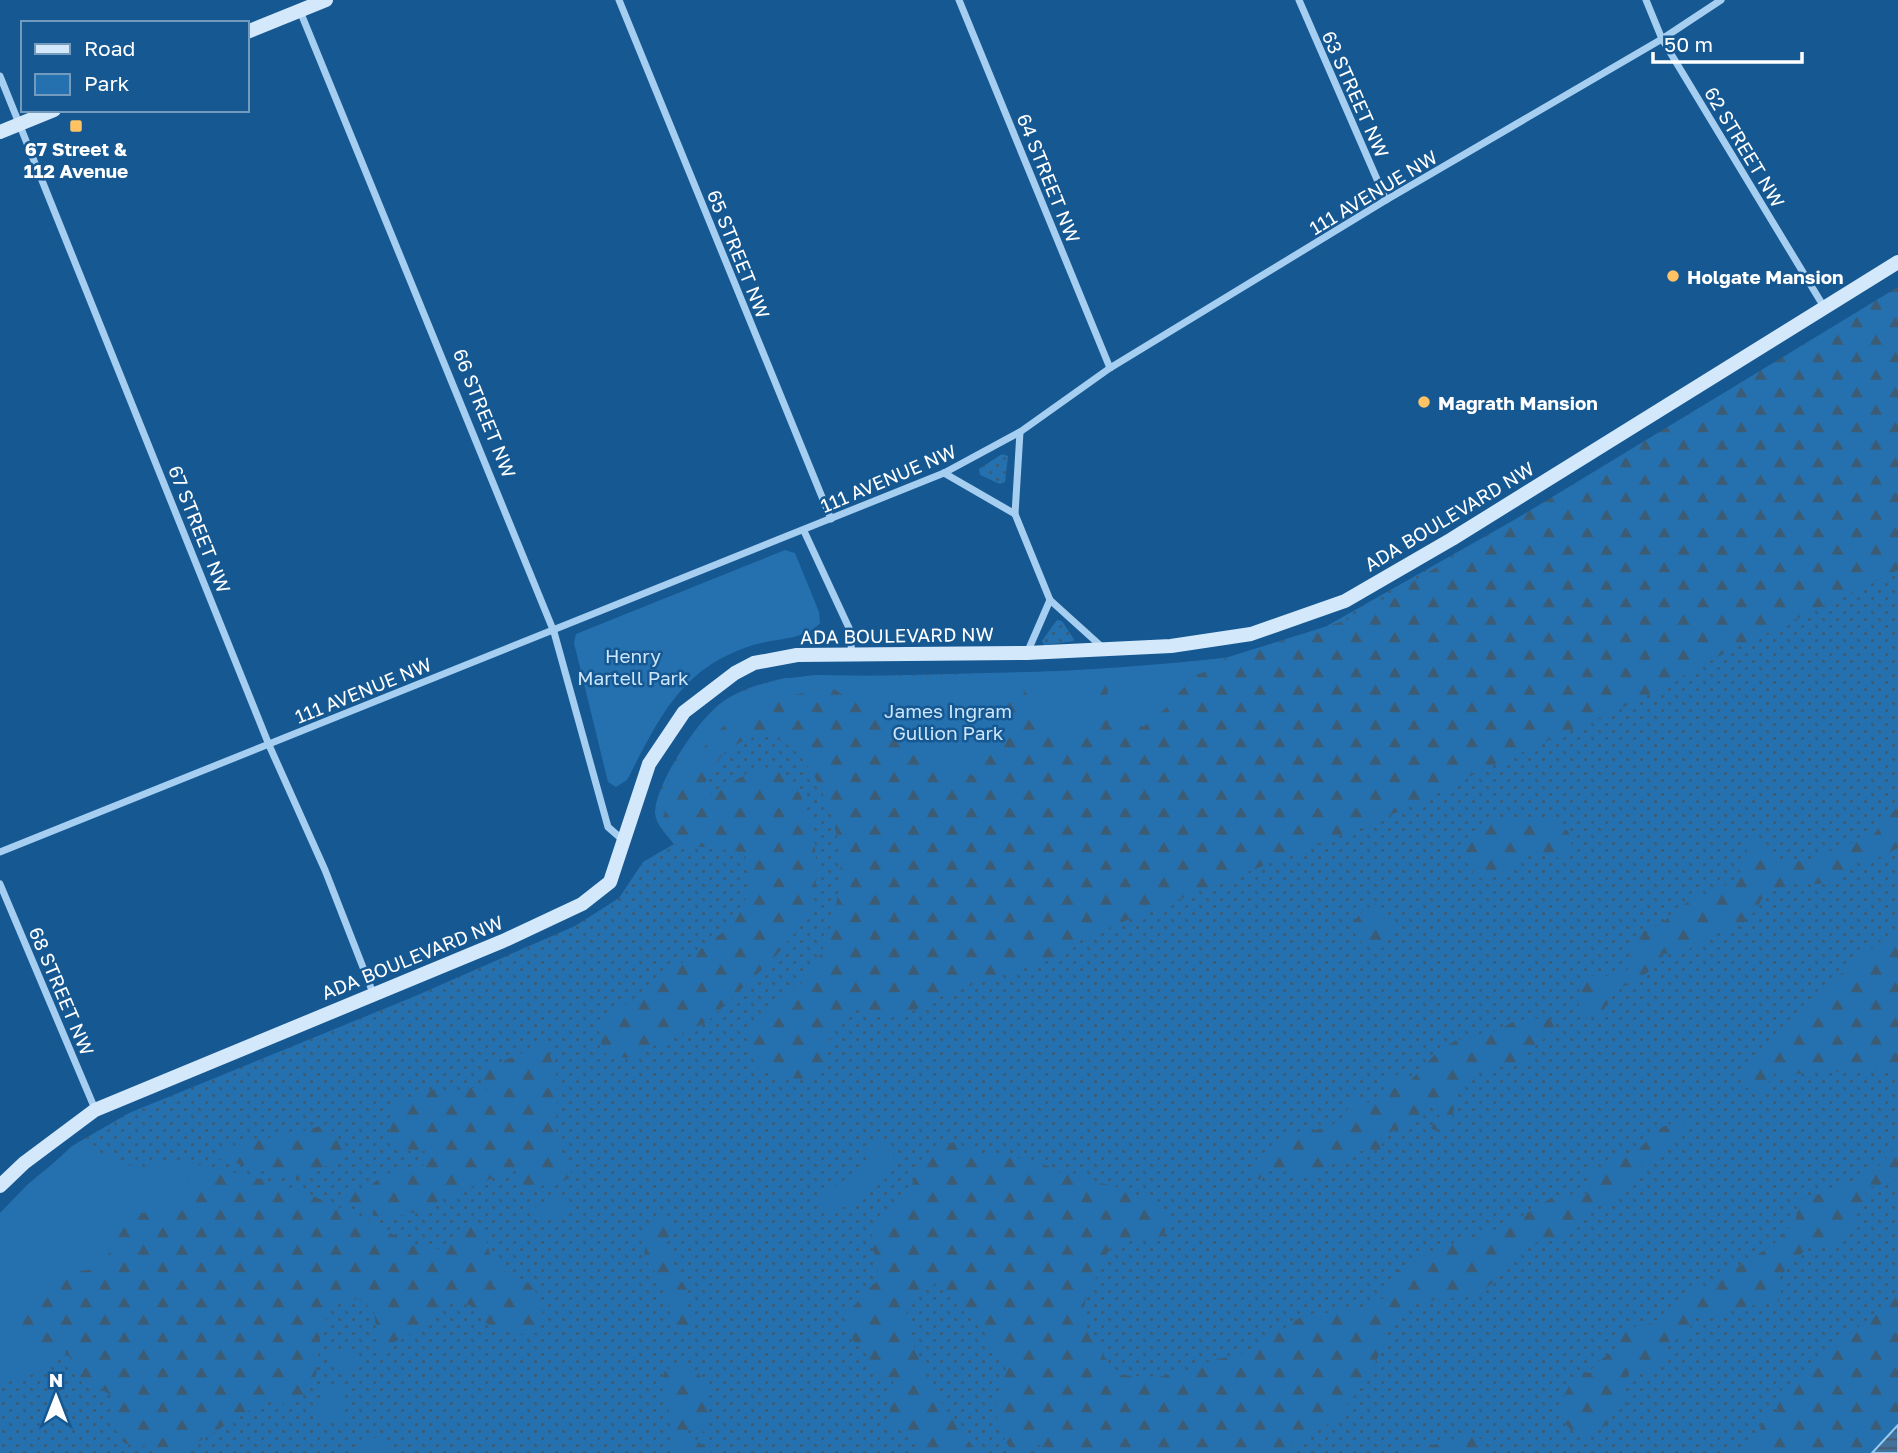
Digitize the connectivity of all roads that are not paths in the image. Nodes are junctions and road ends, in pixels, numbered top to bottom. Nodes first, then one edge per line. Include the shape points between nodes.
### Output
1 (326, 0) edge
2 (619, 0) edge
3 (960, 0) edge
4 (1299, 0) edge
5 (1646, 0) edge
6 (1721, 0) edge
7 (297, 5) edge
8 (248, 31) edge
9 (1662, 39) junction
10 (0, 76) edge
11 (49, 112) edge
12 (19, 124) junction
13 (0, 132) edge
14 (1386, 200) junction
15 (1898, 262) edge
16 (1824, 307) junction
17 (1110, 368) junction
18 (1020, 432) junction
19 (944, 473) junction
20 (1016, 514) junction
21 (831, 519) junction
22 (804, 531) junction
23 (1050, 600) junction
24 (554, 632) junction
25 (1105, 650) junction
26 (852, 653) junction
27 (1027, 653) junction
28 (269, 745) junction
29 (625, 842) junction
30 (0, 852) edge
31 (0, 884) edge
32 (373, 993) junction
33 (95, 1110) junction
34 (0, 1186) edge

1 - 7 street
2 - 21 street, 65 STREET NW
3 - 17 street, 64 STREET NW
4 - 14 street, 63 STREET NW
5 - 9 street, 62 STREET NW
6 - 9 street, 111 AVENUE NW
7 - 8 street
7 - 24 street, 66 STREET NW
9 - 14 street, 111 AVENUE NW
9 - 16 street, 62 STREET NW
10 - 12 street, 67 STREET NW
11 - 12 street
12 - 13 street
12 - 28 street, 67 STREET NW
14 - 17 street, 111 AVENUE NW
15 - 16 street, ADA BOULEVARD NW
16 - 25 street, ADA BOULEVARD NW via 1345,601 1251,634
17 - 18 street, 111 AVENUE NW
18 - 19 street, 111 AVENUE NW
18 - 20 street
19 - 20 street
19 - 21 street, 111 AVENUE NW
20 - 23 street
21 - 22 street, 111 AVENUE NW
22 - 24 street, 111 AVENUE NW
22 - 26 street via 849,628
23 - 25 street
23 - 27 street
24 - 28 street, 111 AVENUE NW
24 - 29 street, 66 STREET NW via 608,827
25 - 27 street, ADA BOULEVARD NW
26 - 27 street, ADA BOULEVARD NW
26 - 29 street, ADA BOULEVARD NW via 797,655 754,663 699,697 670,728 649,764
28 - 30 street, 111 AVENUE NW
28 - 32 street, 67 STREET NW
29 - 32 street, ADA BOULEVARD NW via 610,882 582,904
31 - 33 street, 68 STREET NW
32 - 33 street, ADA BOULEVARD NW
33 - 34 street, ADA BOULEVARD NW

